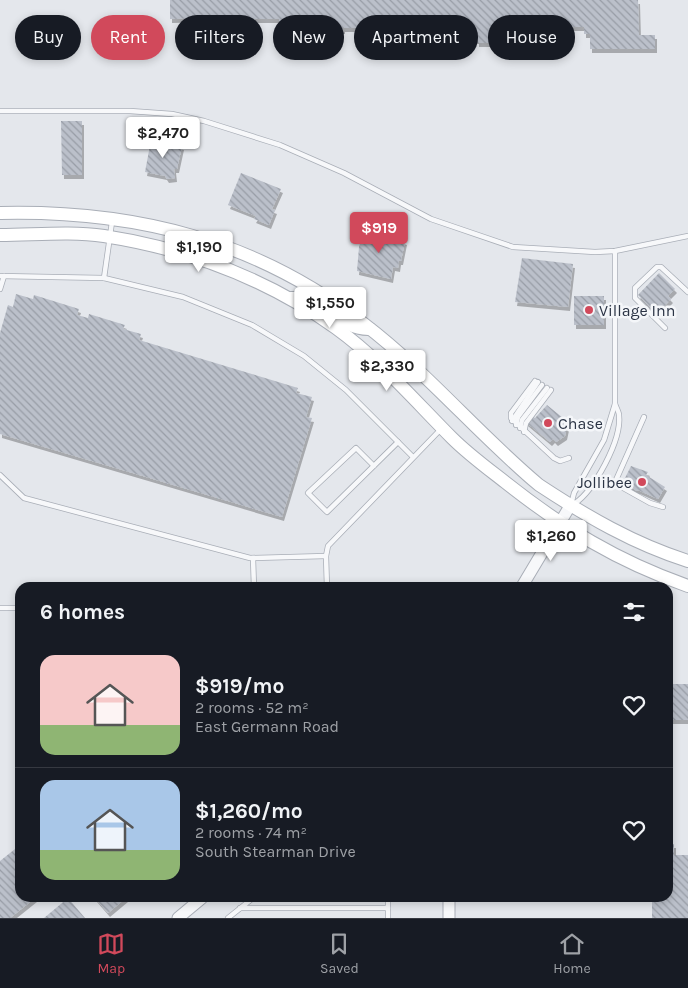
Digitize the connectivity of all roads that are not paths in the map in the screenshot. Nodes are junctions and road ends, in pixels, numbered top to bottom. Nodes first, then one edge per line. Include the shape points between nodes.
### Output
1 (0, 111) edge
2 (0, 213) edge
3 (112, 218) junction
4 (0, 235) edge
5 (688, 236) edge
6 (110, 238) junction
7 (615, 251) junction
8 (2, 276) edge
9 (104, 278) junction
10 (0, 289) edge
11 (688, 292) edge
12 (291, 298) junction
13 (664, 328) dead end
14 (371, 329) junction
15 (542, 385) junction
16 (615, 404) junction
17 (644, 417) dead end
18 (518, 427) junction
19 (442, 428) junction
20 (398, 442) junction
21 (413, 457) junction
22 (569, 458) dead end
23 (374, 466) junction
24 (356, 474) dead end
25 (0, 475) edge
26 (361, 479) junction
27 (345, 486) dead end
28 (350, 490) junction
29 (335, 495) dead end
30 (340, 500) junction
31 (570, 506) junction
32 (663, 507) dead end
33 (559, 524) junction
34 (326, 556) junction
35 (253, 558) junction
36 (688, 561) edge
37 (254, 582) edge
38 (327, 582) edge
39 (525, 582) edge
40 (688, 586) edge
41 (0, 608) edge
42 (15, 608) edge
43 (197, 902) edge
44 (248, 902) edge
45 (388, 902) edge
46 (449, 902) edge
47 (240, 908) junction
48 (388, 908) junction
49 (178, 918) edge
50 (228, 918) edge
51 (388, 918) edge
52 (449, 918) edge

1 - 7 lane via 130,111 172,114 204,121 286,147 344,173 431,219 478,236 513,247
2 - 3 main road
3 - 6 lane
3 - 14 main road via 165,227 239,250 296,278
4 - 6 main road via 64,234
5 - 7 lane
6 - 9 lane
6 - 12 main road via 195,257 232,270
7 - 16 lane
8 - 9 lane
8 - 10 lane
9 - 20 lane via 183,297 252,325 304,356 346,390
11 - 13 lane via 661,267 657,267 635,288 634,298
12 - 14 main road via 307,298 355,328
12 - 19 main road via 364,351
14 - 31 main road via 418,370 512,463
15 - 18 lane via 518,417
15 - 18 lane via 526,423
15 - 18 lane via 511,413
16 - 31 lane via 604,440
16 - 31 lane via 619,415 616,435 605,463 585,497
17 - 32 lane via 616,484
18 - 22 lane via 554,458 560,461
19 - 21 lane
19 - 33 main road
20 - 21 lane
20 - 23 lane
21 - 34 lane via 328,546
23 - 26 lane
23 - 30 lane via 356,448 323,483 308,493 327,512
24 - 26 lane
25 - 35 lane via 24,498
26 - 28 lane
27 - 28 lane
28 - 30 lane
29 - 30 lane
31 - 33 street
31 - 36 main road via 636,542
33 - 39 street
33 - 40 main road via 630,563
34 - 35 lane
34 - 38 lane
35 - 37 lane
41 - 42 lane
43 - 49 street
44 - 47 lane
45 - 48 lane
46 - 52 street
47 - 48 lane
47 - 50 lane
48 - 51 lane

